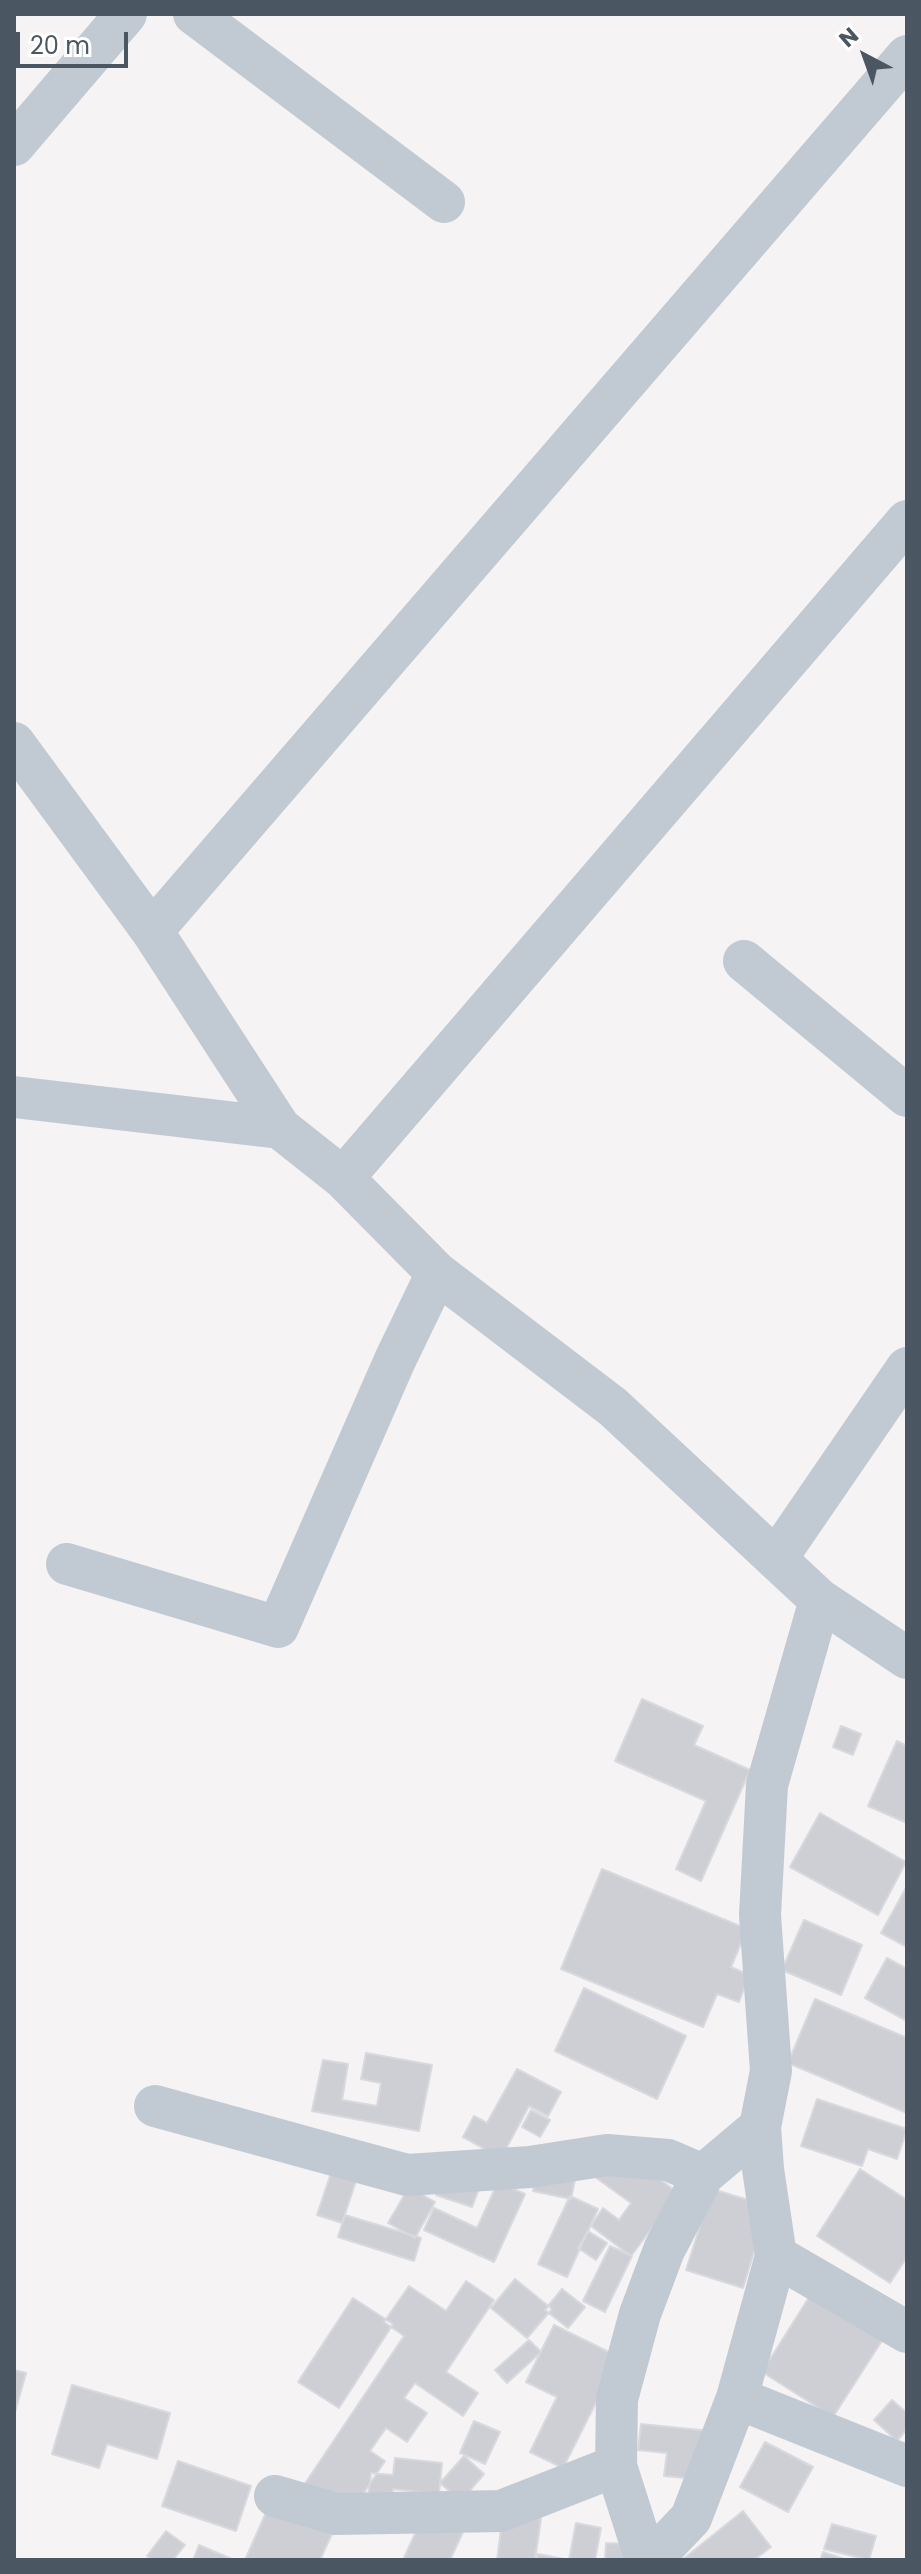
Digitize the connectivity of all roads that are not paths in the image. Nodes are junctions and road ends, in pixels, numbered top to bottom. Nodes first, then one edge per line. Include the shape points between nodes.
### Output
1 (126, 14) edge
2 (194, 14) edge
3 (907, 56) edge
4 (14, 145) edge
5 (444, 202) dead end
6 (907, 521) edge
7 (14, 743) edge
8 (152, 931) junction
9 (744, 961) dead end
10 (907, 1096) edge
11 (14, 1097) edge
12 (280, 1128) junction
13 (343, 1178) junction
14 (437, 1273) junction
15 (907, 1368) edge
16 (776, 1559) junction
17 (67, 1564) dead end
18 (820, 1600) junction
19 (907, 1658) edge
20 (155, 2106) dead end
21 (760, 2127) junction
22 (703, 2175) junction
23 (776, 2256) junction
24 (907, 2332) edge
25 (737, 2398) junction
26 (616, 2466) junction
27 (907, 2466) edge
28 (275, 2496) dead end
29 (649, 2560) edge

1 - 4 street
2 - 5 street
3 - 8 street
6 - 13 street
7 - 8 street
8 - 12 street
9 - 10 street
11 - 12 street
12 - 13 street
13 - 14 street
14 - 16 street via 613,1407
14 - 17 street via 278,1627
15 - 16 street
16 - 18 street
18 - 19 street
18 - 21 street via 767,1785 760,1915 771,2071
20 - 22 street via 407,2175 530,2167 607,2155 668,2160
21 - 22 street
21 - 23 street
22 - 26 street via 664,2250 640,2314 617,2399
23 - 24 street
23 - 25 street
25 - 27 street
25 - 29 street via 691,2518
26 - 28 street via 501,2511 336,2514
26 - 29 street

